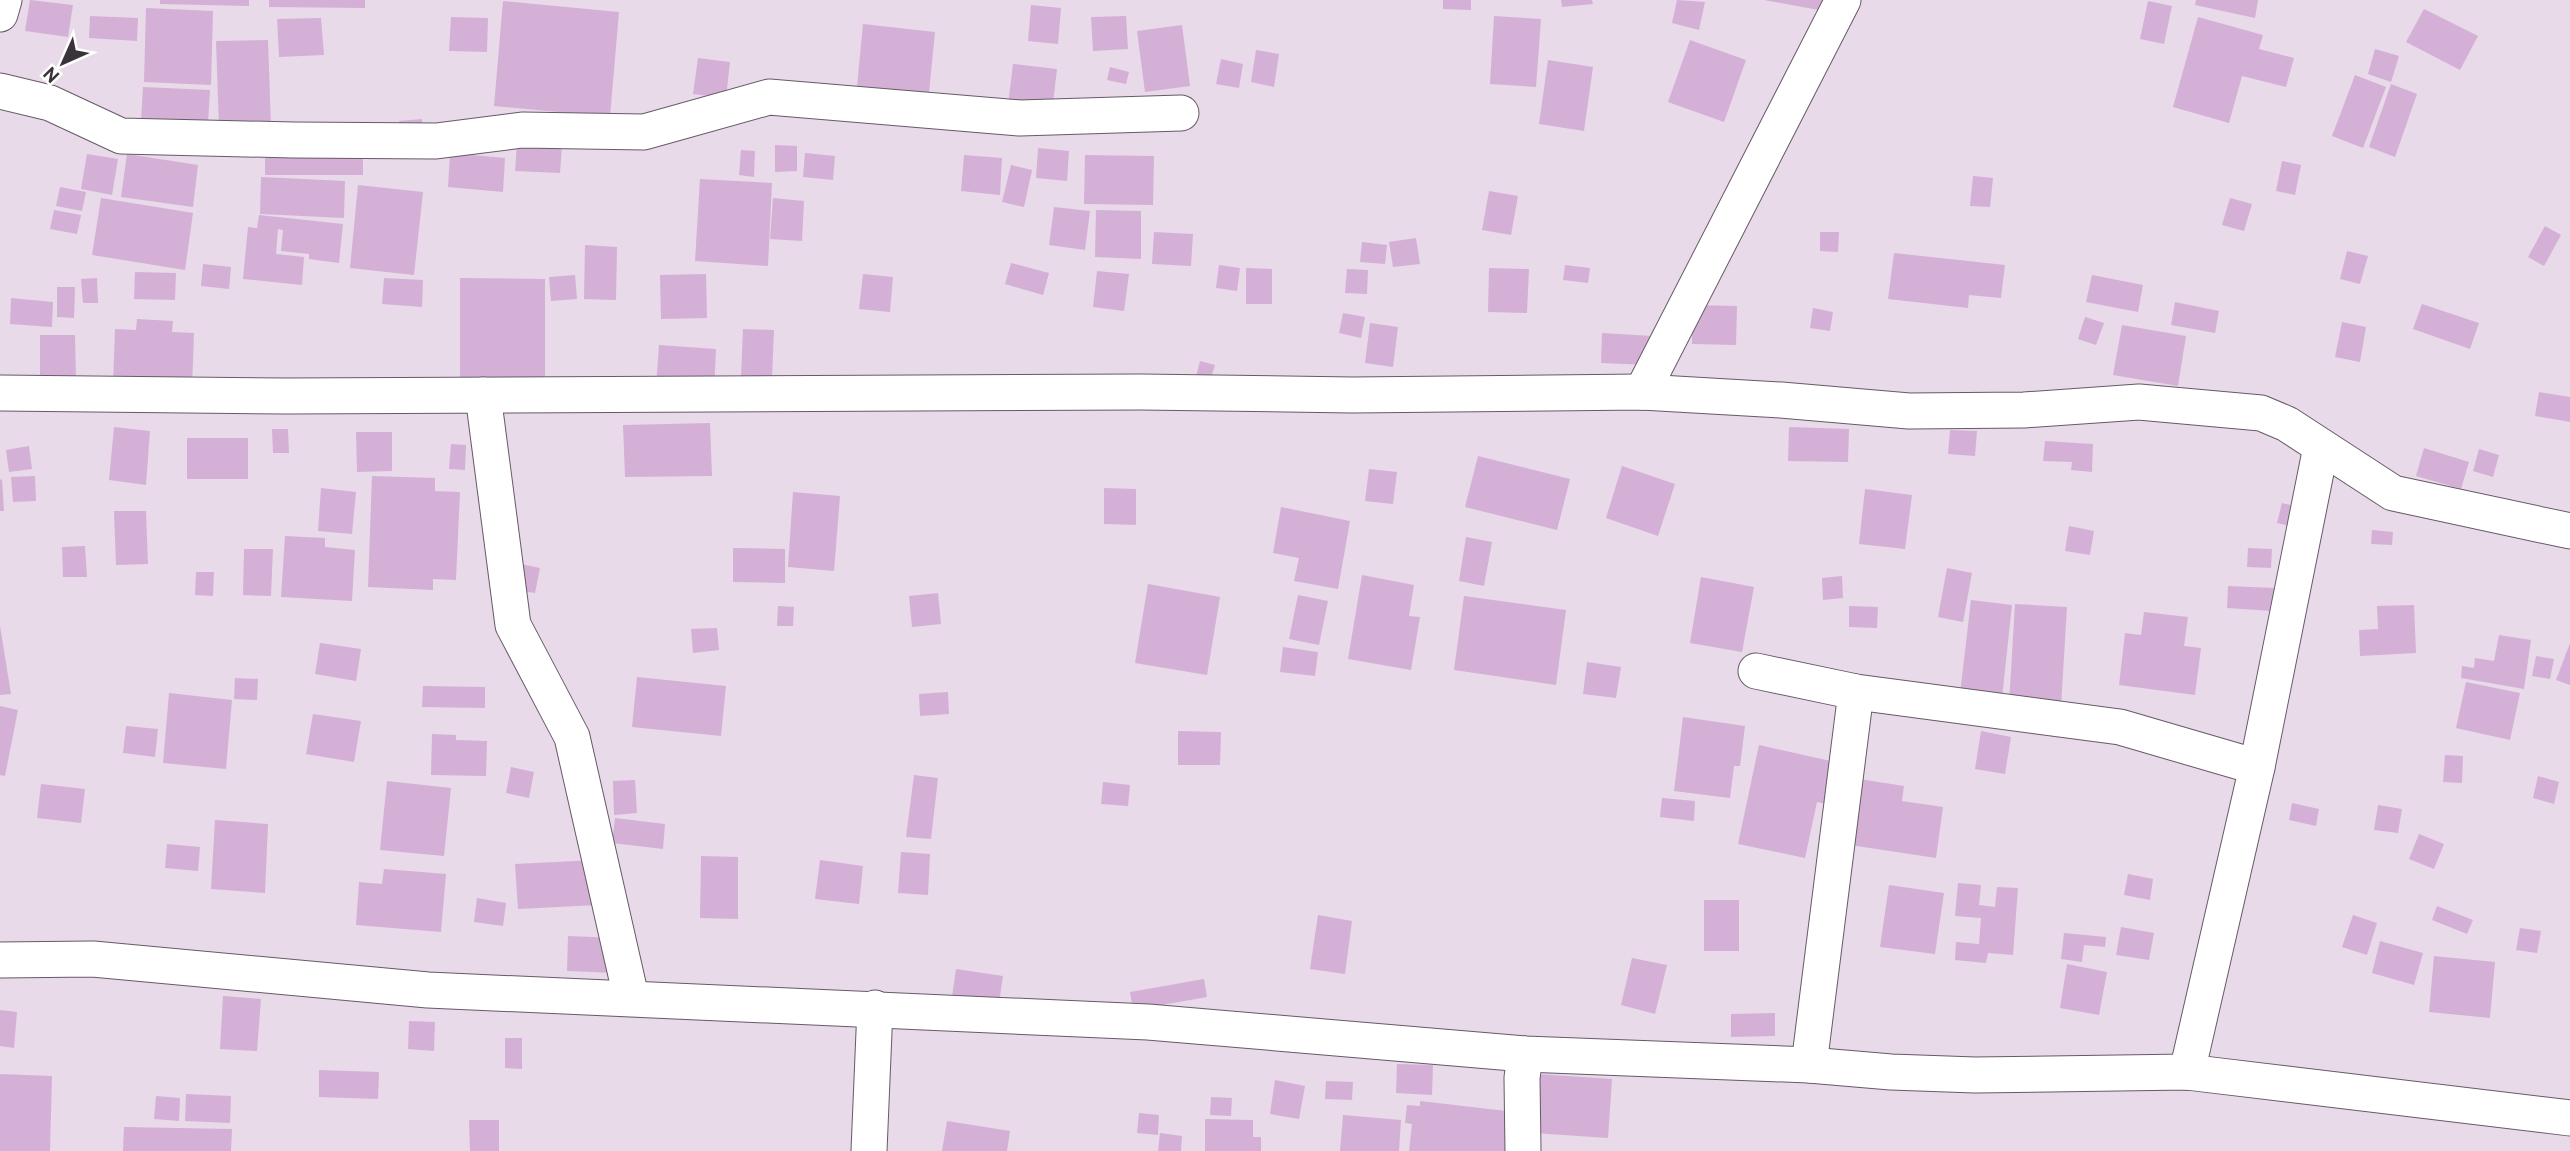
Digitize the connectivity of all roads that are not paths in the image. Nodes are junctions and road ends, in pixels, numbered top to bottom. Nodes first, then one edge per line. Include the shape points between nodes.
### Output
1 (4, 0) edge
2 (1843, 0) edge
3 (0, 14) edge
4 (0, 90) edge
5 (1181, 113) dead end
6 (1642, 392) junction
7 (0, 393) edge
8 (483, 395) junction
9 (2321, 447) junction
10 (2570, 531) edge
11 (1756, 671) dead end
12 (1856, 692) junction
13 (2257, 767) junction
14 (0, 960) edge
15 (631, 997) junction
16 (875, 1008) junction
17 (1525, 1054) junction
18 (1809, 1065) junction
19 (2187, 1072) junction
20 (2570, 1118) edge
21 (869, 1151) edge
22 (1523, 1151) edge

1 - 3 street
2 - 6 street
4 - 5 street via 50,103 121,136 293,140 436,141 522,130 644,132 769,97 1020,118
6 - 8 street
6 - 9 street via 1909,411 2024,410 2138,402 2261,414 2287,424
7 - 8 street
8 - 15 street via 513,625 572,737
9 - 10 street via 2393,493
9 - 13 street
11 - 12 street
12 - 13 street via 2120,727
12 - 18 street
13 - 19 street
14 - 15 street via 93,959 428,990
15 - 16 street
16 - 17 street via 1148,1022
16 - 21 street
17 - 18 street
17 - 22 street via 1521,1078
18 - 19 street via 1975,1075
19 - 20 street

